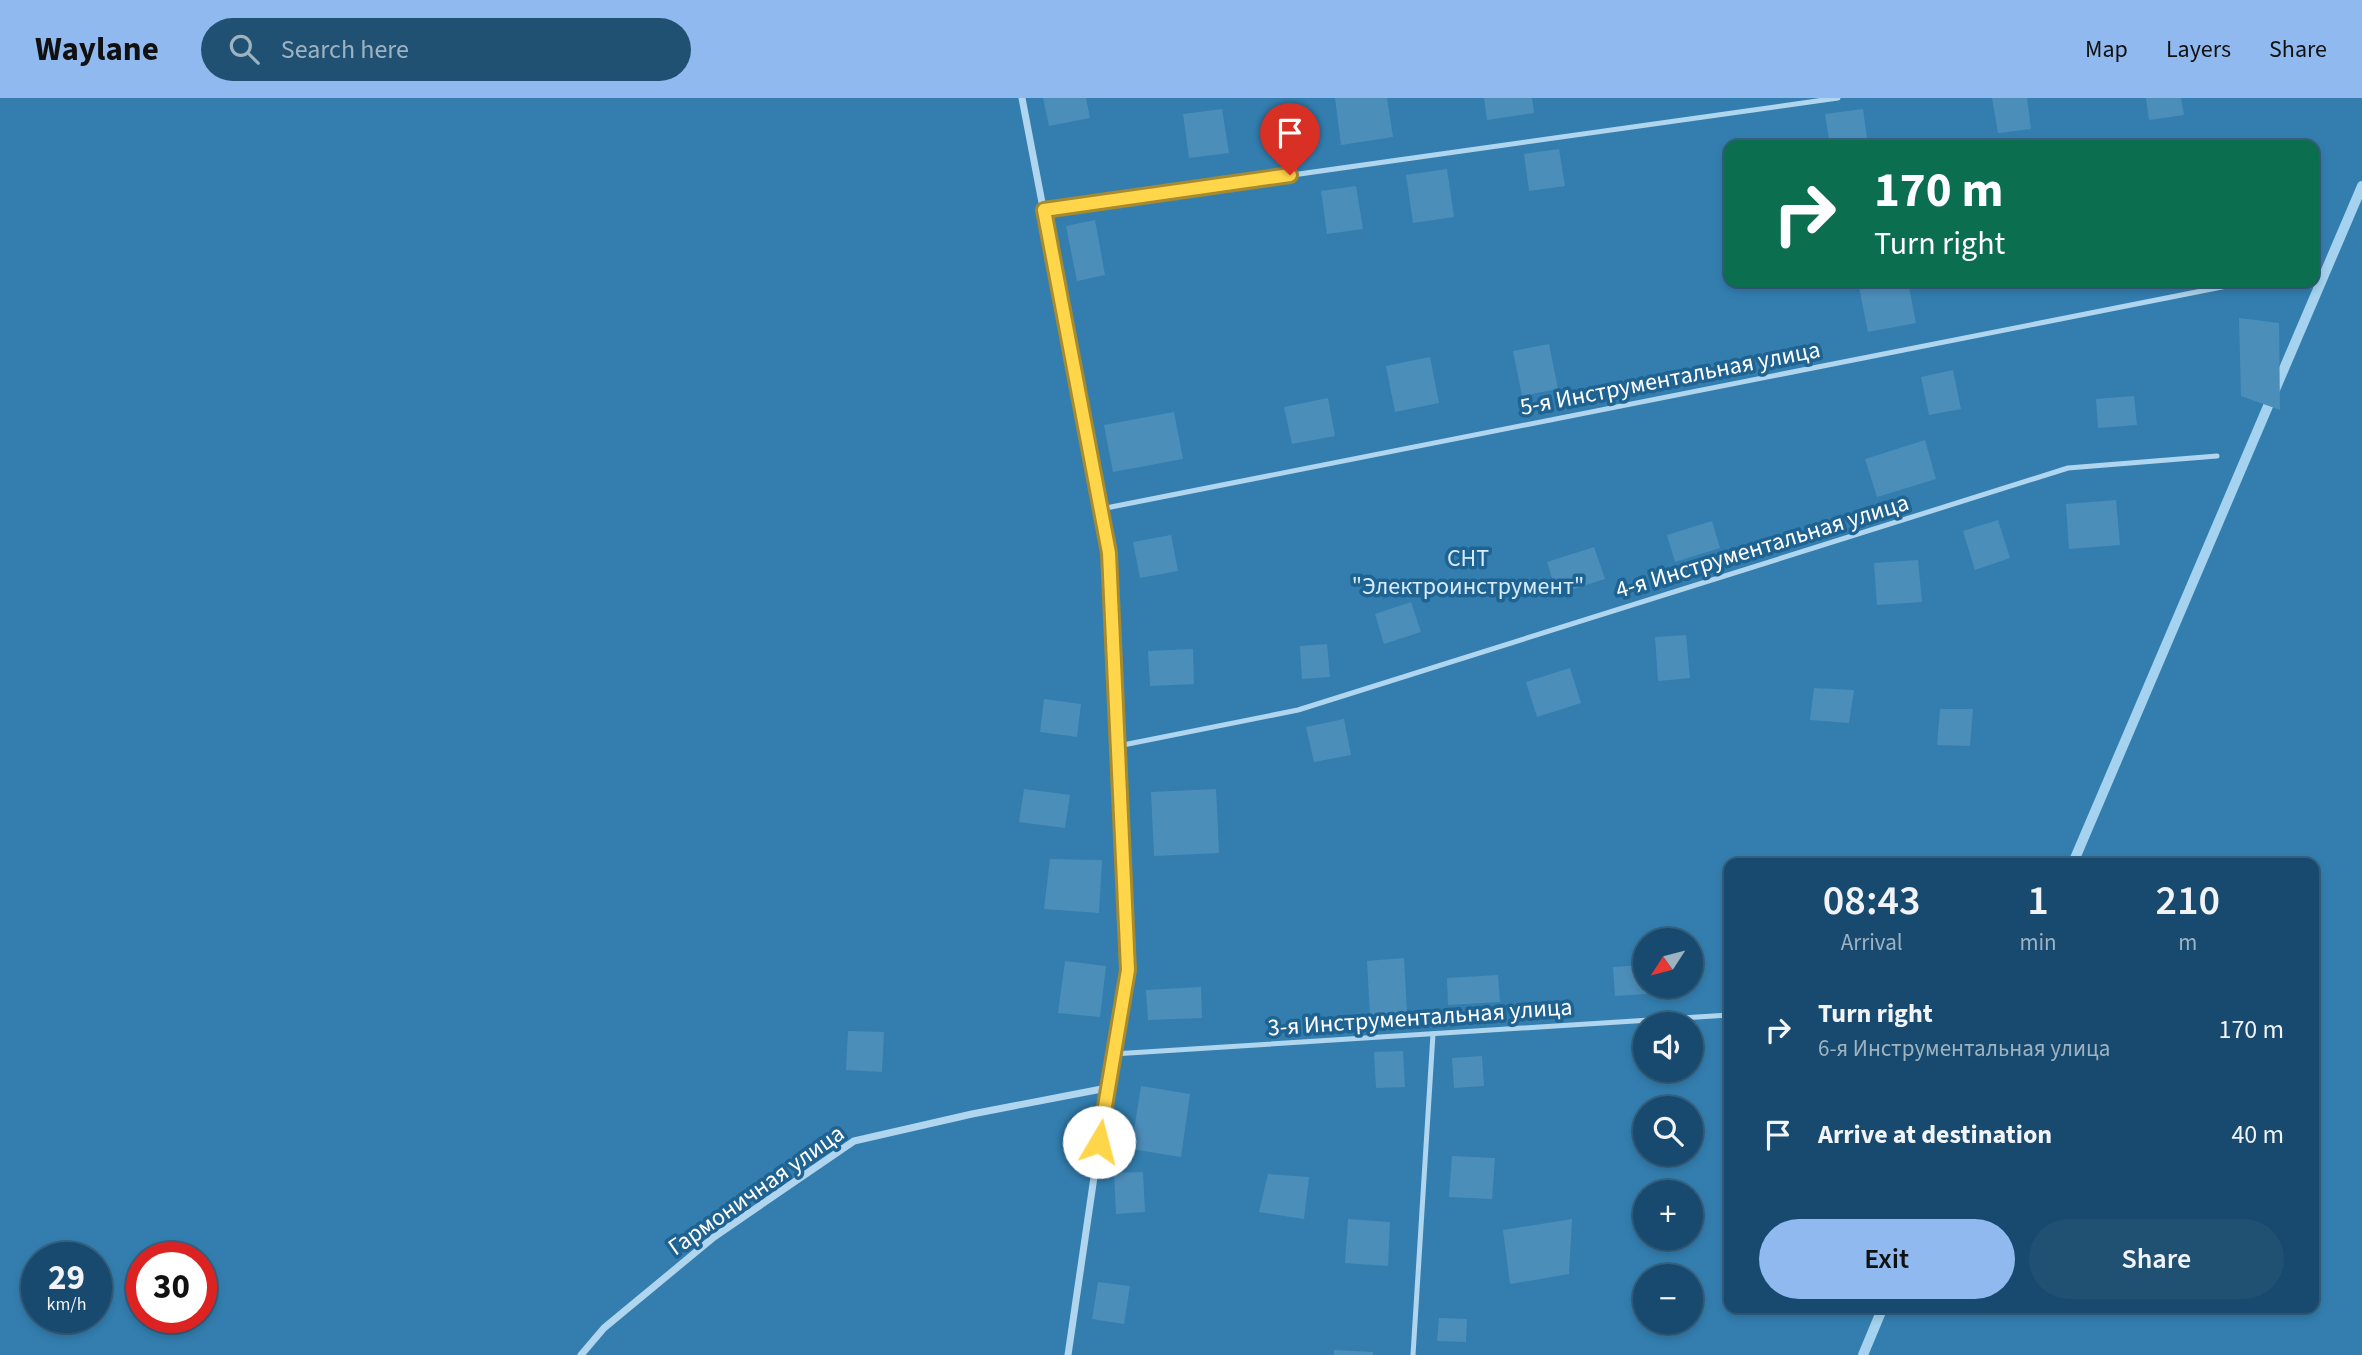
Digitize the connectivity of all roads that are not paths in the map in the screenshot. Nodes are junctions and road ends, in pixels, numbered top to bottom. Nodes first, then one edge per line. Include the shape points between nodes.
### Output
1 (1022, 98) edge
2 (1838, 98) edge
3 (1044, 210) junction
4 (2222, 287) edge
5 (2217, 456) dead end
6 (1101, 509) junction
7 (1118, 746) junction
8 (1724, 1015) edge
9 (1433, 1034) junction
10 (1113, 1054) junction
11 (1107, 1088) junction
12 (581, 1355) edge
13 (1068, 1355) edge
14 (1413, 1355) edge

1 - 3 street
2 - 3 lane
3 - 6 street
4 - 6 lane, 5-я Инструментальная улица
5 - 7 lane, 4-я Инструментальная улица via 2068,468 1298,710
6 - 7 street via 1109,553
7 - 10 street via 1128,970
8 - 9 lane, 3-я Инструментальная улица
9 - 10 lane, 3-я Инструментальная улица
9 - 14 lane
10 - 11 street
11 - 12 street, Гармоничная улица via 854,1141 714,1237 604,1328
11 - 13 street

